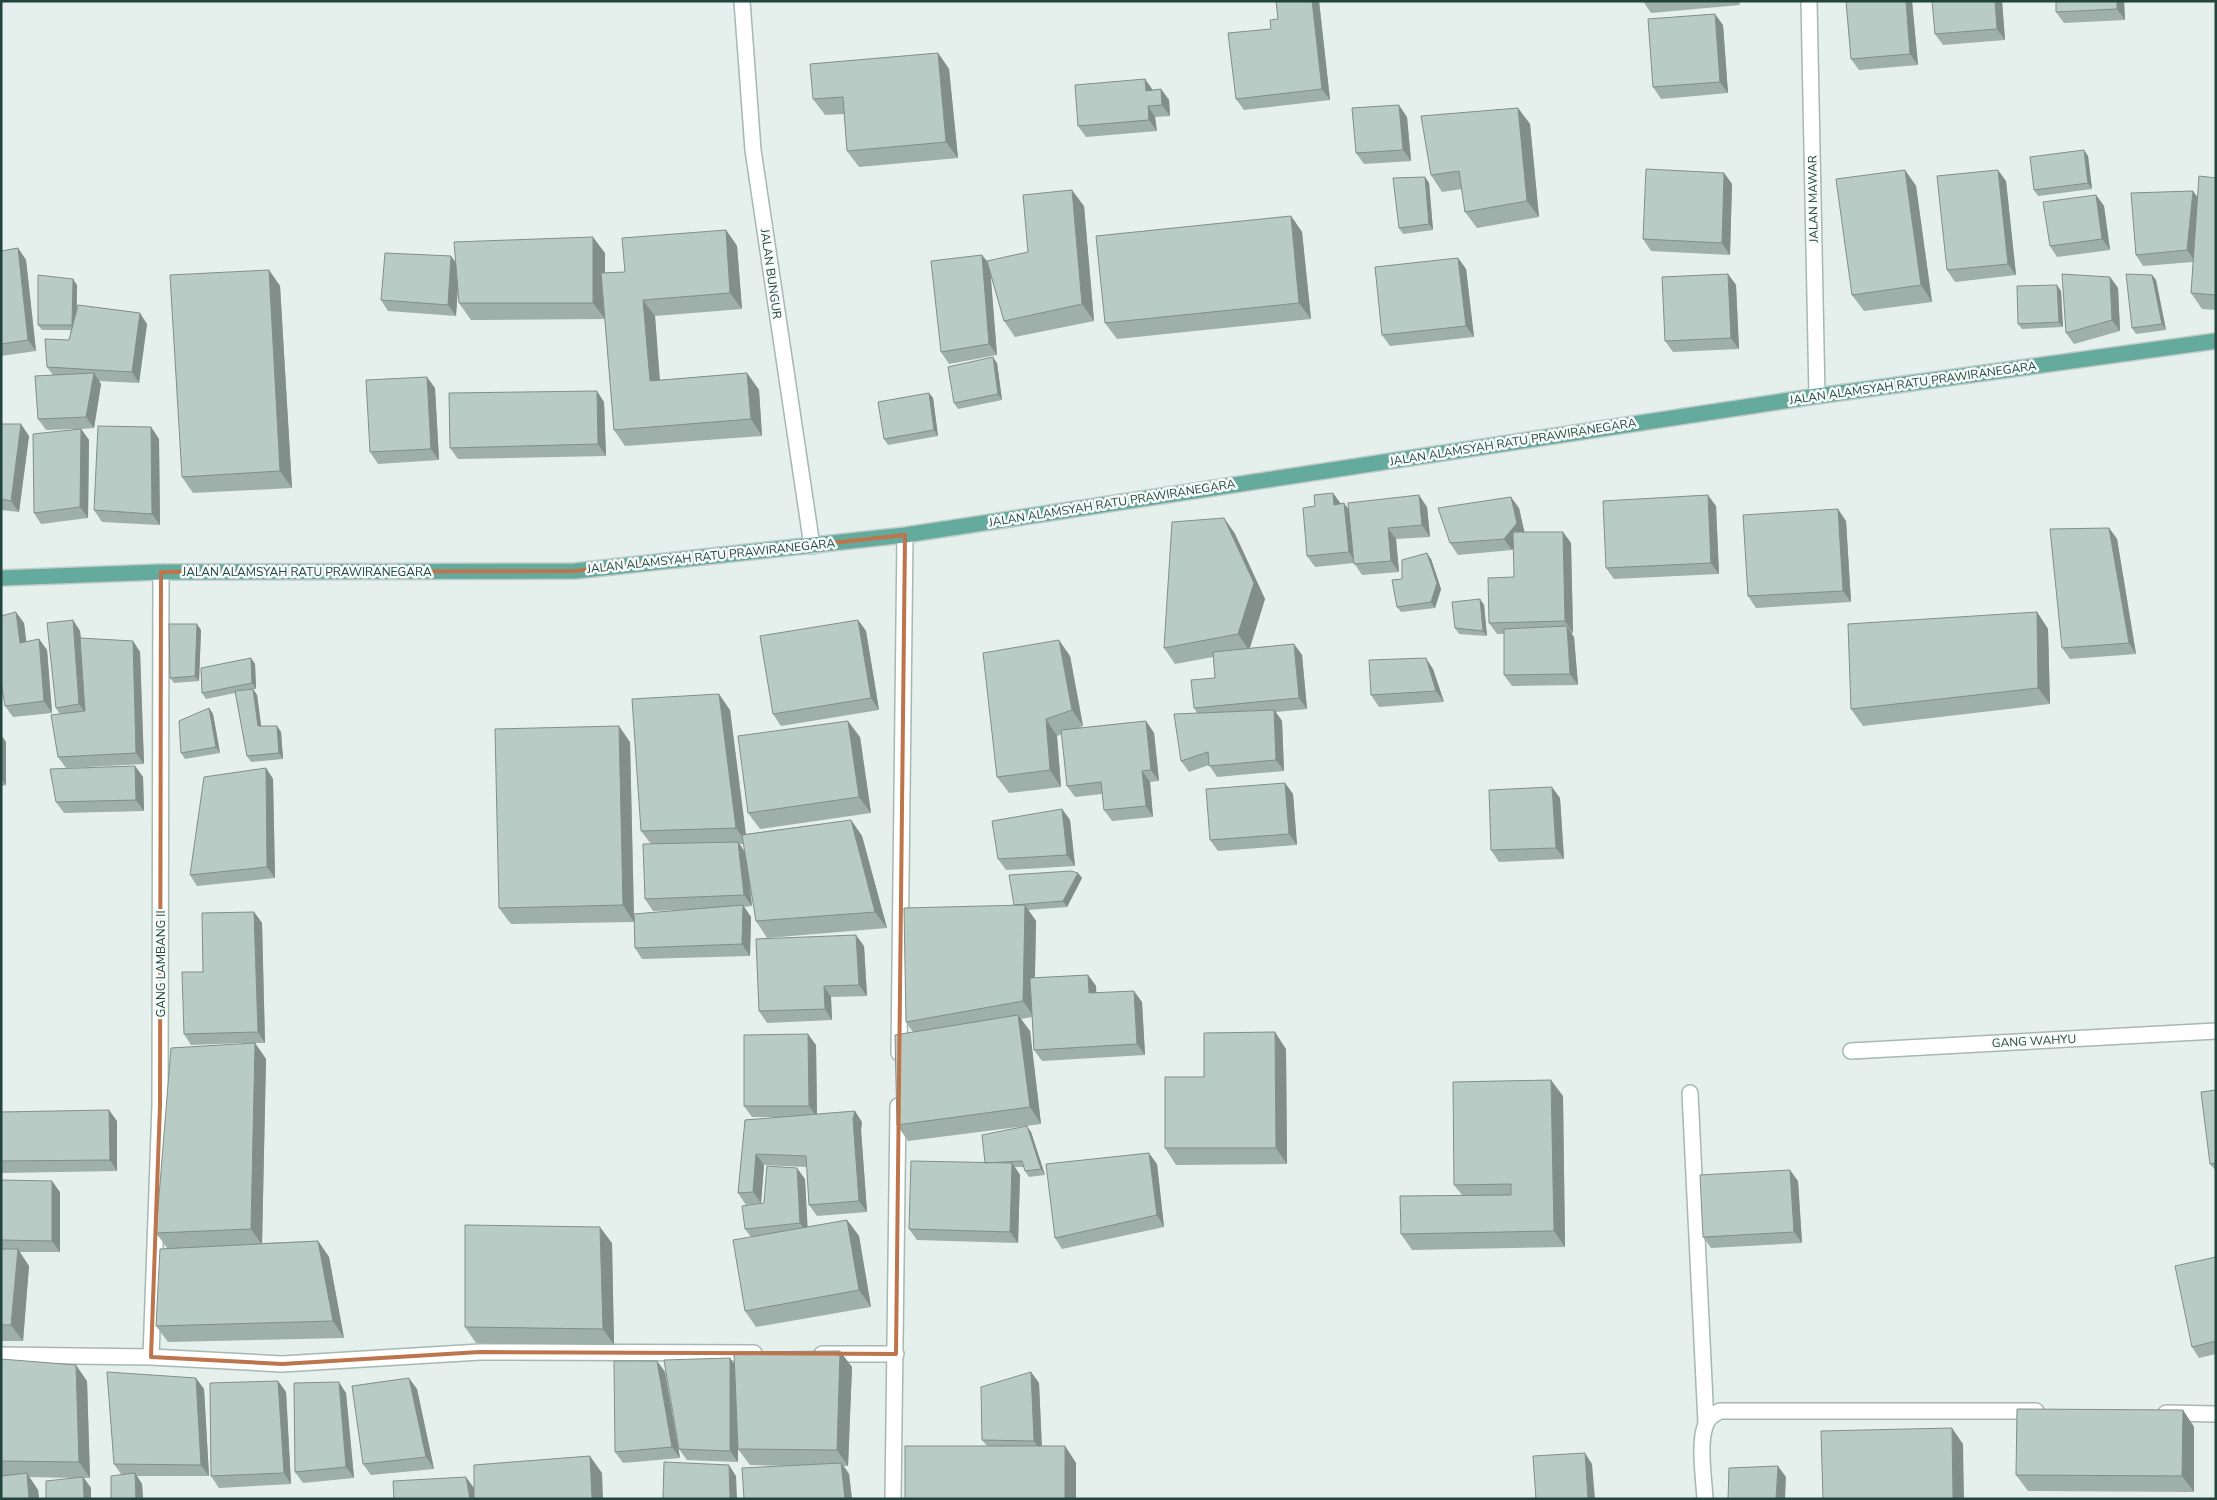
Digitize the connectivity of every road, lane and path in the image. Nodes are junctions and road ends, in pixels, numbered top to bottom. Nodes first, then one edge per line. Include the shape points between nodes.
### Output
1 (742, 1) edge
2 (1810, 1) edge
3 (2216, 341) edge
4 (1817, 396) junction
5 (905, 535) junction
6 (812, 546) junction
7 (161, 572) junction
8 (1, 578) edge
9 (2216, 1031) edge
10 (1851, 1051) dead end
11 (899, 1064) edge
12 (1690, 1093) dead end
13 (899, 1094) edge
14 (767, 1353) edge
15 (1, 1354) edge
16 (807, 1354) edge
17 (896, 1354) junction
18 (151, 1357) junction
19 (2051, 1411) edge
20 (2148, 1413) edge
21 (2216, 1414) edge
22 (1706, 1423) junction
23 (894, 1499) edge
24 (1704, 1499) edge

1 - 6 street, JALAN BUNGUR via 753,150
2 - 4 street, JALAN MAWAR
3 - 4 main road, JALAN ALAMSYAH RATU PRAWIRANEGARA
4 - 5 main road, JALAN ALAMSYAH RATU PRAWIRANEGARA
5 - 6 main road, JALAN ALAMSYAH RATU PRAWIRANEGARA
5 - 11 street
6 - 7 main road, JALAN ALAMSYAH RATU PRAWIRANEGARA via 575,571
7 - 8 main road, JALAN ALAMSYAH RATU PRAWIRANEGARA
7 - 18 street, GANG LAMBANG II via 160,1105
9 - 10 street, GANG WAHYU
12 - 22 street
13 - 17 street
14 - 18 street via 480,1352 282,1364
15 - 18 street
16 - 17 street
17 - 23 street
19 - 22 street via 1720,1411
20 - 21 street
22 - 24 street via 1703,1434

